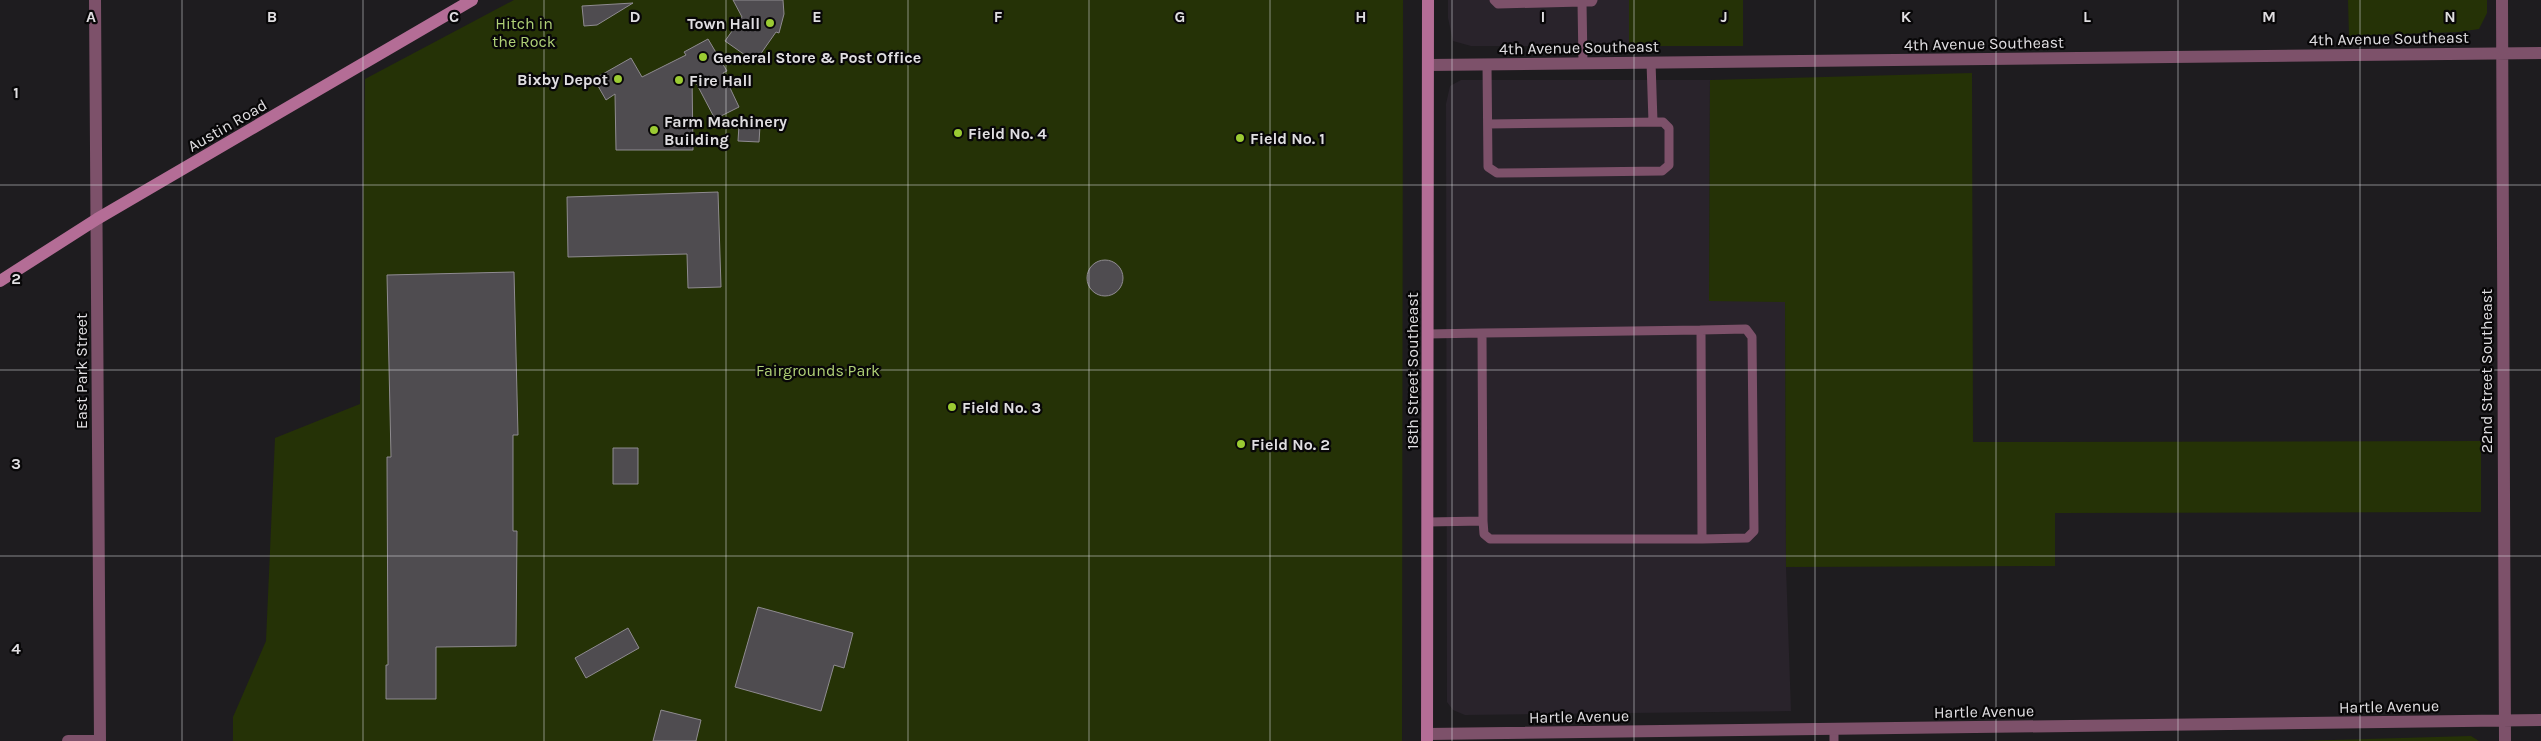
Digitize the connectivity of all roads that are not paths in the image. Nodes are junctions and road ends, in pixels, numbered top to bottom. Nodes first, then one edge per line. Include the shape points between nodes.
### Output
1 (95, 0) edge
2 (472, 0) edge
3 (1428, 0) edge
4 (1494, 0) edge
5 (1593, 0) edge
6 (2502, 0) edge
7 (1529, 2) edge
8 (1582, 2) junction
9 (2502, 53) junction
10 (2541, 53) edge
11 (1651, 62) junction
12 (1583, 63) junction
13 (1487, 64) junction
14 (1428, 65) junction
15 (1653, 122) junction
16 (1488, 124) junction
17 (97, 219) junction
18 (0, 281) edge
19 (1701, 330) junction
20 (1482, 333) junction
21 (1428, 334) junction
22 (1483, 521) junction
23 (1428, 522) junction
24 (1702, 539) junction
25 (2541, 720) edge
26 (2505, 721) junction
27 (1834, 735) edge
28 (1427, 738) edge
29 (68, 741) edge
30 (100, 741) edge
31 (2505, 741) edge

1 - 17 street, East Park Street
2 - 17 street, Austin Road
3 - 14 street, 18th Street Southeast
4 - 7 lane via 1498,4
5 - 8 lane
6 - 9 street, 22nd Street Southeast
7 - 8 lane
8 - 12 lane
9 - 10 street, 4th Avenue Southeast
9 - 11 street, 4th Avenue Southeast
9 - 26 street, 22nd Street Southeast
11 - 12 street, 4th Avenue Southeast
11 - 15 lane
12 - 13 street, 4th Avenue Southeast
13 - 14 street, 4th Avenue Southeast
13 - 16 lane
14 - 21 street, 18th Street Southeast
15 - 16 lane
15 - 16 lane via 1663,122 1669,128 1669,165 1662,171 1497,173 1488,168
17 - 18 street, Austin Road
17 - 30 street, East Park Street
19 - 20 lane
19 - 24 lane
19 - 24 lane via 1746,329 1752,337 1754,531 1747,538
20 - 21 lane
20 - 22 lane
21 - 23 street, 18th Street Southeast
22 - 23 lane
22 - 24 lane via 1484,534 1490,539
23 - 28 street, 18th Street Southeast
25 - 26 street, Hartle Avenue
26 - 27 street, Hartle Avenue
26 - 31 street, 22nd Street Southeast
27 - 28 street, Hartle Avenue
29 - 30 street

